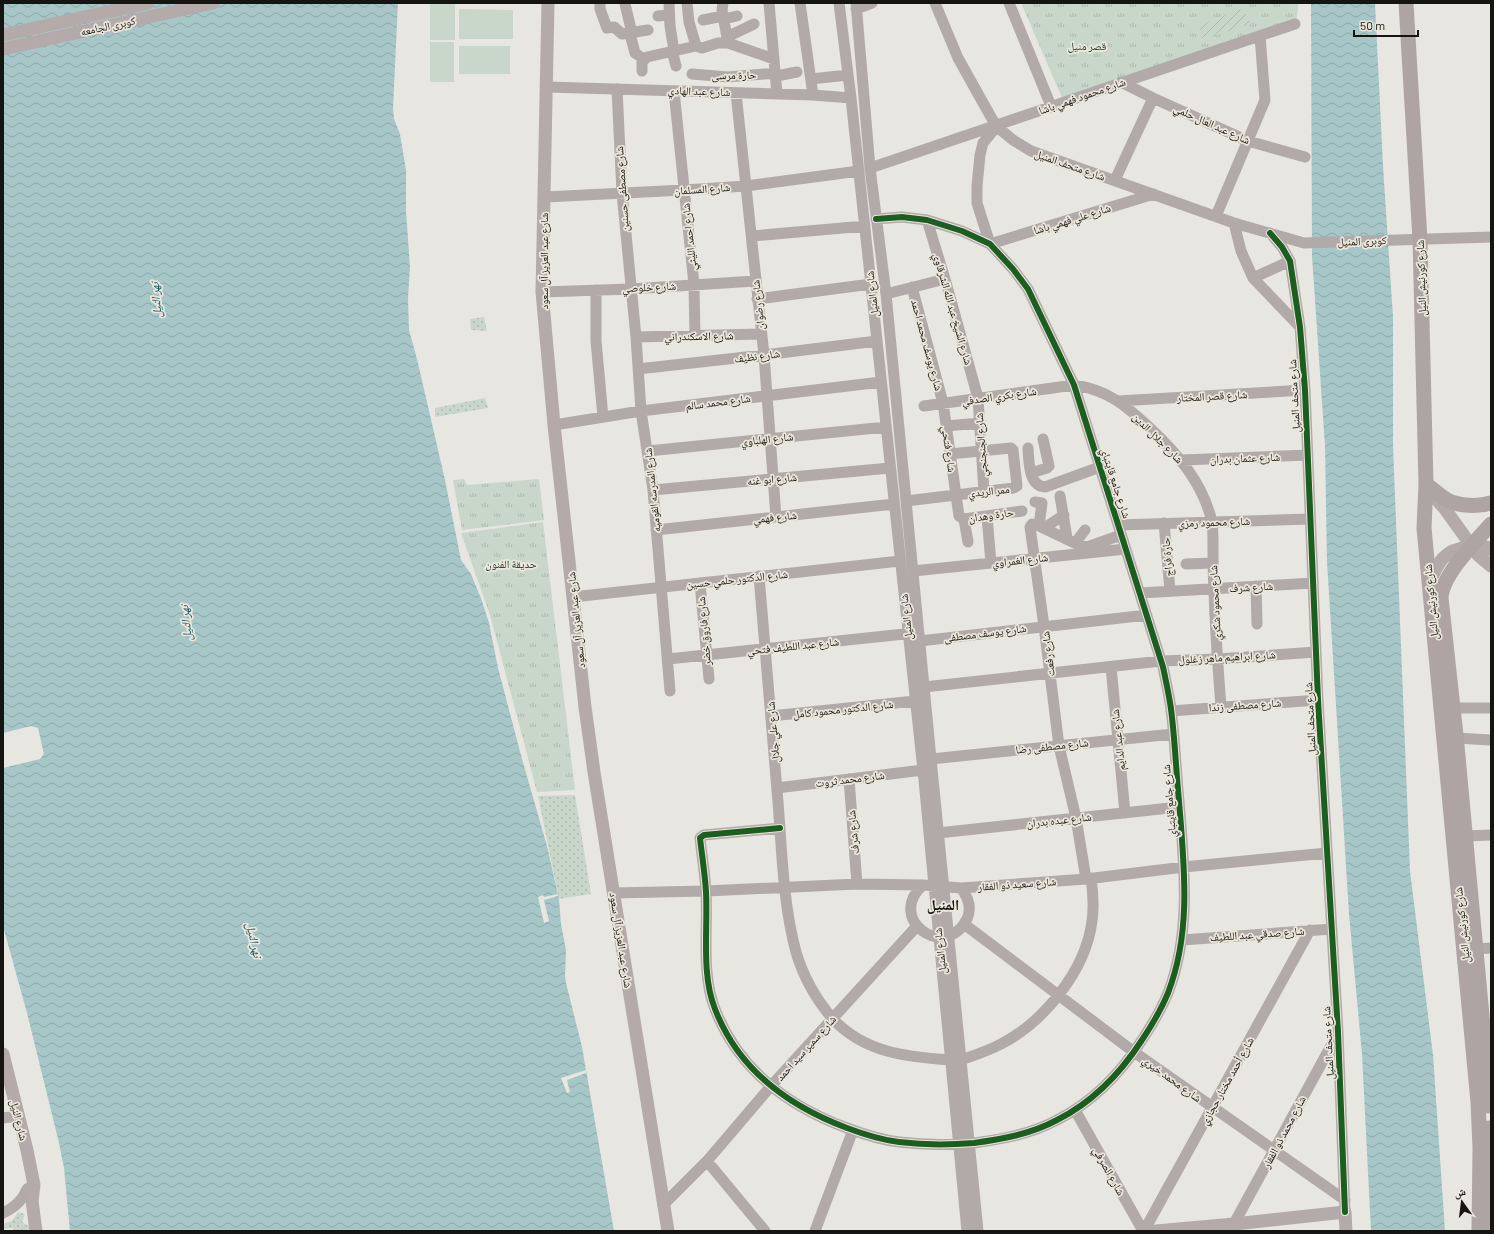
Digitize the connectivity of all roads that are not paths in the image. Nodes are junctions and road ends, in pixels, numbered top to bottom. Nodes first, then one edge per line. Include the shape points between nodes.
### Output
1 (148, 3) edge
2 (213, 3) edge
3 (548, 3) edge
4 (600, 3) edge
5 (669, 3) edge
6 (687, 3) edge
7 (723, 3) edge
8 (769, 3) edge
9 (800, 3) edge
10 (839, 3) edge
11 (872, 3) edge
12 (935, 3) edge
13 (1009, 3) edge
14 (1406, 3) edge
15 (625, 4) dead end
16 (856, 6) edge
17 (737, 16) dead end
18 (724, 17) junction
19 (703, 20) dead end
20 (754, 24) dead end
21 (1295, 24) dead end
22 (648, 30) dead end
23 (631, 33) junction
24 (3, 35) edge
25 (1260, 36) junction
26 (728, 40) junction
27 (696, 46) junction
28 (3, 49) edge
29 (674, 51) junction
30 (644, 59) junction
31 (774, 59) junction
32 (676, 66) dead end
33 (642, 70) dead end
34 (797, 72) dead end
35 (692, 74) dead end
36 (776, 74) junction
37 (848, 75) junction
38 (811, 80) junction
39 (1121, 82) junction
40 (547, 87) junction
41 (617, 89) junction
42 (674, 91) junction
43 (736, 93) junction
44 (777, 94) junction
45 (813, 95) junction
46 (851, 98) junction
47 (1153, 98) junction
48 (1051, 106) junction
49 (996, 126) junction
50 (1248, 141) junction
51 (1305, 157) dead end
52 (864, 169) junction
53 (1115, 180) junction
54 (746, 186) junction
55 (684, 190) junction
56 (622, 193) junction
57 (1154, 194) junction
58 (545, 197) junction
59 (1216, 216) junction
60 (876, 219) junction
61 (927, 220) junction
62 (1234, 223) junction
63 (865, 226) junction
64 (1270, 233) junction
65 (752, 236) junction
66 (1491, 237) edge
67 (1420, 240) junction
68 (1304, 243) joint
69 (990, 244) junction
70 (1290, 260) junction
71 (1253, 278) junction
72 (945, 279) junction
73 (755, 281) junction
74 (694, 284) junction
75 (871, 284) junction
76 (912, 287) junction
77 (630, 289) junction
78 (596, 290) junction
79 (542, 292) junction
80 (886, 294) junction
81 (757, 299) junction
82 (1300, 326) junction
83 (761, 334) junction
84 (695, 336) junction
85 (636, 337) junction
86 (877, 341) junction
87 (764, 355) junction
88 (638, 369) junction
89 (881, 382) junction
90 (1074, 385) junction
91 (1305, 390) junction
92 (767, 396) junction
93 (978, 398) junction
94 (1118, 401) junction
95 (943, 404) junction
96 (924, 406) dead end
97 (641, 411) junction
98 (603, 417) junction
99 (980, 423) junction
100 (554, 425) junction
101 (946, 426) junction
102 (886, 427) junction
103 (770, 438) junction
104 (1043, 439) dead end
105 (1028, 448) dead end
106 (648, 451) junction
107 (982, 451) junction
108 (950, 454) junction
109 (1308, 456) junction
110 (1182, 460) junction
111 (1100, 467) junction
112 (890, 468) junction
113 (1031, 473) junction
114 (773, 479) junction
115 (1426, 485) junction
116 (653, 490) junction
117 (984, 492) junction
118 (955, 495) junction
119 (1060, 496) dead end
120 (906, 500) junction
121 (1035, 502) dead end
122 (1491, 503) edge
123 (894, 504) junction
124 (1022, 511) dead end
125 (1064, 514) junction
126 (987, 516) junction
127 (776, 517) junction
128 (964, 519) junction
129 (1310, 519) junction
130 (1212, 522) junction
131 (1164, 523) junction
132 (1491, 524) edge
133 (1042, 527) junction
134 (656, 530) junction
135 (1085, 530) dead end
136 (1120, 530) junction
137 (1071, 541) junction
138 (968, 542) dead end
139 (1471, 547) junction
140 (1126, 549) junction
141 (1491, 549) edge
142 (1034, 559) junction
143 (900, 561) junction
144 (991, 563) junction
145 (1213, 563) junction
146 (1186, 564) dead end
147 (1491, 566) edge
148 (913, 571) junction
149 (759, 576) junction
150 (700, 583) junction
151 (1313, 583) junction
152 (1429, 584) junction
153 (1256, 586) junction
154 (661, 587) junction
155 (1214, 589) junction
156 (1170, 591) junction
157 (1140, 593) junction
158 (573, 597) junction
159 (1147, 615) junction
160 (1257, 624) dead end
161 (1044, 626) junction
162 (916, 636) junction
163 (765, 649) junction
164 (1316, 652) junction
165 (707, 655) junction
166 (668, 659) junction
167 (1218, 659) junction
168 (1161, 661) junction
169 (1111, 667) junction
170 (1050, 674) junction
171 (709, 679) dead end
172 (924, 688) junction
173 (670, 691) dead end
174 (1318, 700) junction
175 (915, 701) junction
176 (1220, 707) junction
177 (1453, 708) junction
178 (1491, 708) edge
179 (1171, 711) junction
180 (771, 716) junction
181 (1173, 734) junction
182 (1456, 738) junction
183 (1118, 740) junction
184 (1491, 740) edge
185 (1059, 746) junction
186 (931, 759) junction
187 (923, 770) junction
188 (849, 779) junction
189 (777, 788) junction
190 (1179, 807) junction
191 (1125, 813) junction
192 (1076, 818) junction
193 (780, 828) junction
194 (938, 833) junction
195 (1465, 836) junction
196 (1491, 836) edge
197 (1327, 853) junction
198 (1184, 867) junction
199 (1088, 879) junction
200 (857, 884) junction
201 (934, 886) junction
202 (785, 888) junction
203 (961, 888) junction
204 (706, 891) junction
205 (613, 893) junction
206 (964, 924) junction
207 (917, 926) junction
208 (1332, 929) junction
209 (1310, 930) junction
210 (944, 936) junction
211 (1182, 940) junction
212 (1491, 948) edge
213 (1475, 949) junction
214 (1059, 994) junction
215 (833, 1019) junction
216 (1338, 1032) junction
217 (1488, 1048) edge
218 (1134, 1052) junction
219 (3, 1054) edge
220 (956, 1060) junction
221 (771, 1086) junction
222 (1212, 1108) junction
223 (1075, 1110) junction
224 (18, 1116) junction
225 (3, 1118) edge
226 (853, 1130) junction
227 (964, 1144) junction
228 (1274, 1151) junction
229 (1491, 1153) edge
230 (707, 1161) junction
231 (34, 1185) junction
232 (664, 1205) junction
233 (1345, 1206) junction
234 (1487, 1206) edge
235 (3, 1213) edge
236 (1233, 1229) edge
237 (36, 1231) edge
238 (668, 1231) edge
239 (765, 1231) edge
240 (815, 1231) edge
241 (968, 1231) edge
242 (978, 1231) edge
243 (1143, 1231) edge
244 (1156, 1231) edge
245 (1346, 1231) edge
246 (1472, 1231) edge
247 (1479, 1231) edge
248 (1490, 1231) edge

1 - 24 main road, كوبرى الجامعه
2 - 28 main road, كوبرى الجامعه
3 - 40 main road, شارع عبد العزيز آل سعود
4 - 23 street via 607,28 614,28 622,34
5 - 29 street via 664,16
6 - 27 street
7 - 18 street
8 - 31 street
9 - 38 street
10 - 37 street, شارع المنيل
11 - 16 street
12 - 49 street, شارع متحف المنيل via 958,58
13 - 48 street
14 - 67 highway, شارع كورنيش النيل
15 - 23 street
16 - 52 street, شارع المنيل
17 - 18 street
18 - 19 street
18 - 26 street
20 - 26 street
21 - 25 street, شارع محمود فهمي باشا
22 - 23 street
23 - 30 street via 635,53
25 - 39 street, شارع محمود فهمي باشا
25 - 50 street via 1265,100
26 - 27 street via 702,48
26 - 31 street
27 - 29 street
29 - 30 street
29 - 32 street
30 - 33 street
31 - 36 street
34 - 36 street, حارة مرسى
35 - 36 street, حارة مرسى via 728,77
36 - 44 street
37 - 38 street
37 - 46 street, شارع المنيل
38 - 45 street
39 - 47 street, شارع عبد العال حلمي
39 - 48 street, شارع محمود فهمي باشا
40 - 41 street, شارع عبد الهادي
40 - 58 main road, شارع عبد العزيز آل سعود
41 - 42 street, شارع عبد الهادي
41 - 56 street, شارع مصطفى حسنين
42 - 43 street, شارع عبد الهادي
42 - 55 street, شارع احمد الليثي
43 - 44 street, شارع عبد الهادي
43 - 54 street, شارع رضوان
44 - 45 street, شارع عبد الهادي
45 - 46 street, شارع عبد الهادي
46 - 52 street, شارع المنيل
47 - 50 street, شارع عبد العال حلمي
47 - 53 street
48 - 49 street, شارع محمود فهمي باشا
49 - 52 street, شارع محمود فهمي باشا
49 - 53 street, شارع متحف المنيل via 1031,152
49 - 69 street via 983,142 977,186 977,203
50 - 51 street, شارع عبد العال حلمي
50 - 59 street
52 - 54 street, شارع المسلمان
52 - 60 street, شارع المنيل
52 - 63 street, شارع المنيل
53 - 57 street, شارع متحف المنيل
54 - 55 street, شارع المسلمان
54 - 65 street, شارع رضوان
55 - 56 street, شارع المسلمان
55 - 74 street, شارع احمد الليثي
56 - 58 street, شارع المسلمان
56 - 77 street, شارع مصطفى حسنين
57 - 59 street, شارع متحف المنيل
57 - 69 street, شارع علي فهمي باشا
58 - 79 main road, شارع عبد العزيز آل سعود
59 - 62 street, شارع متحف المنيل
60 - 61 street, شارع جامع قايتباي
60 - 80 street, شارع المنيل
61 - 69 street, شارع جامع قايتباي via 950,226
61 - 72 street, شارع الشيخ عبد الله الشرقاوي
62 - 64 street, شارع متحف المنيل
62 - 71 street via 1241,251
63 - 65 street
63 - 75 street, شارع المنيل
64 - 68 street, شارع متحف المنيل
64 - 70 street, شارع متحف المنيل
65 - 73 street, شارع رضوان
66 - 67 street
67 - 68 street, كوبرى المنيل
67 - 115 highway, شارع كورنيش النيل
69 - 90 street, شارع جامع قايتباي via 1028,289
70 - 71 street
70 - 82 street, شارع متحف المنيل
71 - 82 street
72 - 76 street
72 - 93 street, شارع الشيخ عبد الله الشرقاوي
73 - 74 street, شارع خلوصي
73 - 81 street, شارع رضوان
74 - 77 street, شارع خلوصي
74 - 84 street, شارع احمد الليثي
75 - 81 street
75 - 86 street, شارع المنيل
76 - 80 street
76 - 95 street, شارع يوسف محمد احمد
77 - 78 street, شارع خلوصي
77 - 85 street, شارع المدرسه القوميه
78 - 79 street, شارع خلوصي
78 - 98 street via 596,341
79 - 100 main road, شارع عبد العزيز آل سعود
80 - 120 street, شارع المنيل
81 - 83 street, شارع رضوان
82 - 91 street, شارع متحف المنيل
83 - 84 street, شارع الاسكندراني
83 - 87 street, شارع رضوان
84 - 85 street, شارع الاسكندراني
85 - 88 street, شارع المدرسه القوميه
86 - 87 street, شارع نظيف
86 - 89 street, شارع المنيل
87 - 88 street, شارع نظيف
87 - 92 street, شارع رضوان
88 - 97 street, شارع المدرسه القوميه
89 - 92 street, شارع محمد سالم
89 - 102 street, شارع المنيل
90 - 93 street, شارع بكري الصدفي
90 - 94 street, شارع جلال الدين via 1105,393
90 - 111 street, شارع جامع قايتباي
91 - 94 street, شارع قصر المختار
91 - 109 street, شارع متحف المنيل
92 - 97 street, شارع محمد سالم
92 - 103 street, شارع رضوان
93 - 95 street, شارع بكري الصدفي
93 - 99 street, شارع الجنجنجي
94 - 110 street, شارع جلال الدين via 1146,424
95 - 96 street, شارع بكري الصدفي
95 - 101 street, شارع فتحي
97 - 98 street, شارع محمد سالم
97 - 106 street, شارع المدرسه القوميه
98 - 100 street, شارع محمد سالم
99 - 101 street
99 - 107 street, شارع الجنجنجي
100 - 158 main road, شارع عبد العزيز آل سعود
101 - 108 street, شارع فتحي
102 - 103 street, شارع الهلباوي
102 - 112 street, شارع المنيل
103 - 106 street, شارع الهلباوي
103 - 114 street, شارع رضوان
104 - 113 street via 1049,466
105 - 113 street
106 - 116 street, شارع المدرسه القوميه
107 - 108 street, ممر الريدي
107 - 117 street, شارع الجنجنجي
107 - 117 street, ممر الريدي via 1012,448 1018,484 1015,488
108 - 118 street, شارع فتحي
109 - 110 street, شارع عثمان بدران
109 - 129 street, شارع متحف المنيل
110 - 130 street, شارع جلال الدين via 1200,489
111 - 113 street via 1045,487 1036,483
111 - 136 street, شارع جامع قايتباي
112 - 114 street, شارع ابو غنه
112 - 123 street, شارع المنيل
114 - 116 street, شارع ابو غنه
114 - 127 street, شارع رضوان
115 - 122 highway via 1447,500 1460,504 1473,506
115 - 139 main road
115 - 152 highway, شارع كورنيش النيل via 1424,528
116 - 134 street, شارع المدرسه القوميه
117 - 118 street, ممر الريدي
118 - 120 street, ممر الريدي
118 - 128 street, حارة وهدان via 959,516
119 - 125 street
120 - 148 street, شارع المنيل
121 - 133 street via 1042,503
123 - 127 street, شارع فهمي
123 - 143 street, شارع المنيل
124 - 126 street, حارة وهدان
125 - 133 street
125 - 137 street
126 - 128 street, حارة وهدان
126 - 144 street
127 - 134 street, شارع فهمي
128 - 138 street
129 - 130 street, شارع محمود رمزي
129 - 151 street, شارع متحف المنيل
130 - 131 street, شارع محمود رمزي
130 - 145 street, شارع محمود شكري
131 - 136 street, شارع محمود رمزي
131 - 156 street, حارة فراج
132 - 139 highway, شارع كورنيش النيل
133 - 137 street
133 - 142 street, شارع رفعت via 1032,524 1030,527
134 - 154 street, شارع المدرسه القوميه
135 - 137 street
136 - 137 street via 1087,547
136 - 140 street, شارع جامع قايتباي
139 - 141 main road
139 - 147 main road
139 - 152 main road via 1449,552 1438,565
139 - 177 highway, شارع كورنيش النيل via 1450,574 1441,591
140 - 142 street, شارع الغمراوي
140 - 157 street, شارع جامع قايتباي
142 - 144 street, شارع الغمراوي
142 - 161 street, شارع رفعت
143 - 149 street, شارع الدكتور حلمي حسين
143 - 162 street, شارع المنيل
144 - 148 street, شارع الغمراوي
145 - 146 street
145 - 155 street, شارع محمود شكري
148 - 162 street, شارع المنيل
149 - 150 street, شارع الدكتور حلمي حسين
149 - 163 street, شارع علي جلال
150 - 154 street, شارع الدكتور حلمي حسين
150 - 165 street, شارع فاروق خضر
151 - 153 street, شارع شرف
151 - 164 street, شارع متحف المنيل
152 - 234 highway, شارع كورنيش النيل
153 - 155 street, شارع شرف
153 - 160 street
154 - 158 street, شارع الدكتور حلمي حسين
154 - 166 street, شارع المدرسه القوميه
155 - 156 street, شارع شرف
155 - 167 street, شارع محمود شكري
156 - 157 street, شارع شرف
157 - 159 street, شارع جامع قايتباي
158 - 205 main road, شارع عبد العزيز آل سعود via 594,772
159 - 161 street, شارع يوسف مصطفى
159 - 168 street, شارع جامع قايتباي
161 - 162 street, شارع يوسف مصطفى
161 - 170 street, شارع رفعت
162 - 163 street, شارع عبد اللطيف فتحي
162 - 172 street, شارع المنيل
162 - 175 street, شارع المنيل
163 - 165 street, شارع عبد اللطيف فتحي
163 - 180 street, شارع علي جلال
164 - 167 street, شارع ابراهيم ماهر زغلول
164 - 174 street, شارع متحف المنيل
165 - 166 street, شارع عبد اللطيف فتحي
165 - 171 street, شارع فاروق خضر
166 - 173 street, شارع المدرسه القوميه
167 - 168 street, شارع ابراهيم ماهر زغلول
167 - 176 street, شارع محمود شكري
168 - 169 street, شارع ابراهيم ماهر زغلول
168 - 179 street, شارع جامع قايتباي
169 - 170 street, شارع ابراهيم ماهر زغلول
169 - 183 street, شارع عبد الدايم
170 - 172 street, شارع ابراهيم ماهر زغلول
170 - 185 street, شارع رفعت
172 - 186 street, شارع المنيل
174 - 176 street, شارع مصطفى زندا
174 - 197 street, شارع متحف المنيل
175 - 180 street, شارع الدكتور محمود كامل
175 - 187 street, شارع المنيل
176 - 179 street, شارع مصطفى زندا
177 - 178 street
177 - 182 highway, شارع كورنيش النيل
179 - 181 street, شارع جامع قايتباي
180 - 189 street, شارع علي جلال
181 - 183 street, شارع مصطفى رضا
181 - 190 street, شارع جامع قايتباي
182 - 184 street
182 - 195 highway, شارع كورنيش النيل
183 - 185 street, شارع مصطفى رضا
183 - 191 street, شارع عبد الدايم
185 - 186 street, شارع مصطفى رضا
185 - 192 street, شارع رفعت
186 - 194 street, شارع المنيل
187 - 188 street, شارع محمد ثروت
187 - 201 street, شارع المنيل
188 - 189 street, شارع محمد ثروت
188 - 200 street, شارع شرف
189 - 193 street, شارع علي جلال
190 - 191 street, شارع عبده بدران
190 - 198 street, شارع جامع قايتباي
191 - 192 street, شارع عبده بدران
192 - 194 street, شارع عبده بدران
192 - 199 street, شارع رفعت
193 - 202 street, شارع علي جلال
193 - 204 street via 701,836
194 - 201 street, شارع المنيل
195 - 196 street
195 - 213 highway, شارع كورنيش النيل
197 - 198 street, شارع سعيد ذو الفقار
197 - 208 street, شارع متحف المنيل
198 - 199 street, شارع سعيد ذو الفقار
198 - 211 street, شارع جامع قايتباي
199 - 203 street, شارع سعيد ذو الفقار
199 - 214 street, شارع رفعت via 1093,898 1092,921 1078,965
200 - 201 street, شارع سعيد ذو الفقار
200 - 202 street, شارع سعيد ذو الفقار
201 - 203 street, شارع سعيد ذو الفقار
201 - 207 street via 918,890 913,897 911,912
201 - 210 street, شارع المنيل
202 - 204 street, شارع سعيد ذو الفقار
202 - 215 street, شارع علي جلال via 796,952 803,973
203 - 206 street via 966,894 969,906
204 - 205 street, شارع سعيد ذو الفقار
204 - 221 street, شارع جامع قايتباي via 707,980 712,1000 725,1030 739,1052 755,1073
205 - 232 main road, شارع عبد العزيز آل سعود
206 - 210 street via 957,932
206 - 214 street, شارع محمد خيري
207 - 210 street via 930,936
207 - 215 street, شارع سمير سيد احمد
208 - 209 street, شارع صدقي عبد اللطيف
208 - 216 street, شارع متحف المنيل
209 - 211 street, شارع صدقي عبد اللطيف
209 - 222 street, شارع أحمد مختار حجازي
210 - 220 street, شارع المنيل
211 - 218 street, شارع جامع قايتباي via 1168,993 1156,1018
212 - 213 street
213 - 217 highway, شارع كورنيش النيل
214 - 218 street, شارع محمد خيري
214 - 220 street, شارع رفعت via 1037,1019 1002,1044
215 - 220 street, شارع علي جلال via 868,1044 890,1053
215 - 221 street, شارع سمير سيد احمد
216 - 228 street, شارع محمد ذو الفقار
216 - 233 street, شارع متحف المنيل
217 - 229 highway, شارع كورنيش النيل
218 - 222 street, شارع محمد خيري
218 - 223 street, شارع جامع قايتباي via 1110,1082
219 - 224 main road, شارع النيل
220 - 227 street, شارع المنيل
221 - 226 street, شارع جامع قايتباي via 807,1111
221 - 230 street, شارع سمير سيد احمد
222 - 228 street, شارع محمد خيري
222 - 243 street, شارع أحمد مختار حجازي
223 - 227 street, شارع جامع قايتباي via 1035,1130
223 - 243 street, شارع الصرفي
224 - 225 street
224 - 231 main road, شارع النيل
226 - 227 street, شارع جامع قايتباي via 896,1142
226 - 240 street
227 - 241 street, شارع المنيل
227 - 242 street, شارع المنيل
228 - 233 street, شارع محمد خيري
228 - 236 street, شارع محمد ذو الفقار
229 - 234 highway, شارع كورنيش النيل
230 - 232 street, شارع سمير سيد احمد
230 - 239 street
231 - 235 street via 27,1189 18,1204
231 - 237 main road, شارع النيل via 32,1201
232 - 238 main road, شارع عبد العزيز آل سعود
233 - 236 main road
233 - 245 main road, شارع متحف المنيل
234 - 246 highway
234 - 247 highway
234 - 248 highway
236 - 244 main road

